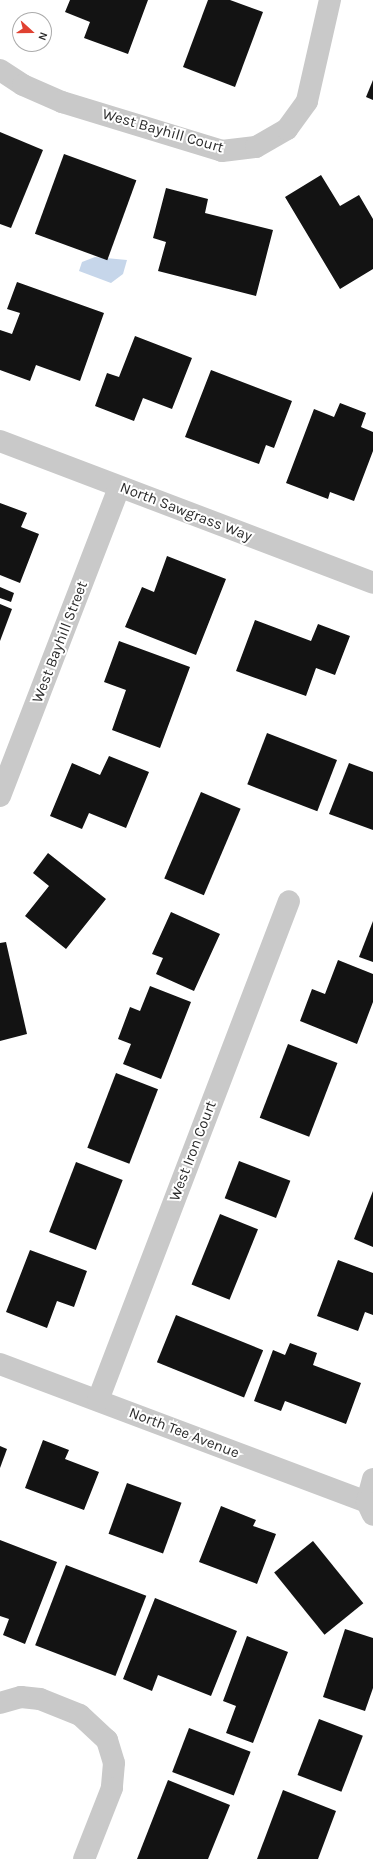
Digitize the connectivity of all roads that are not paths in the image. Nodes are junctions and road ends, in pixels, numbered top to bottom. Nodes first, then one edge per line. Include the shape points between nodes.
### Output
1 (330, 0) edge
2 (0, 70) edge
3 (0, 441) edge
4 (119, 487) junction
5 (373, 583) edge
6 (0, 796) edge
7 (289, 901) dead end
8 (0, 1364) edge
9 (98, 1400) junction
10 (373, 1479) edge
11 (370, 1508) edge
12 (1, 1702) edge
13 (84, 1859) edge

1 - 2 street, West Bayhill Court via 307,101 288,129 256,148 222,151 62,102 23,85
3 - 4 street, North Sawgrass Way
4 - 5 street, North Sawgrass Way
4 - 6 street, West Bayhill Street
7 - 9 street, West Iron Court
8 - 9 street, North Tee Avenue
9 - 11 street, North Tee Avenue
10 - 11 street
12 - 13 street via 21,1697 40,1700 80,1715 108,1740 114,1763 112,1788

